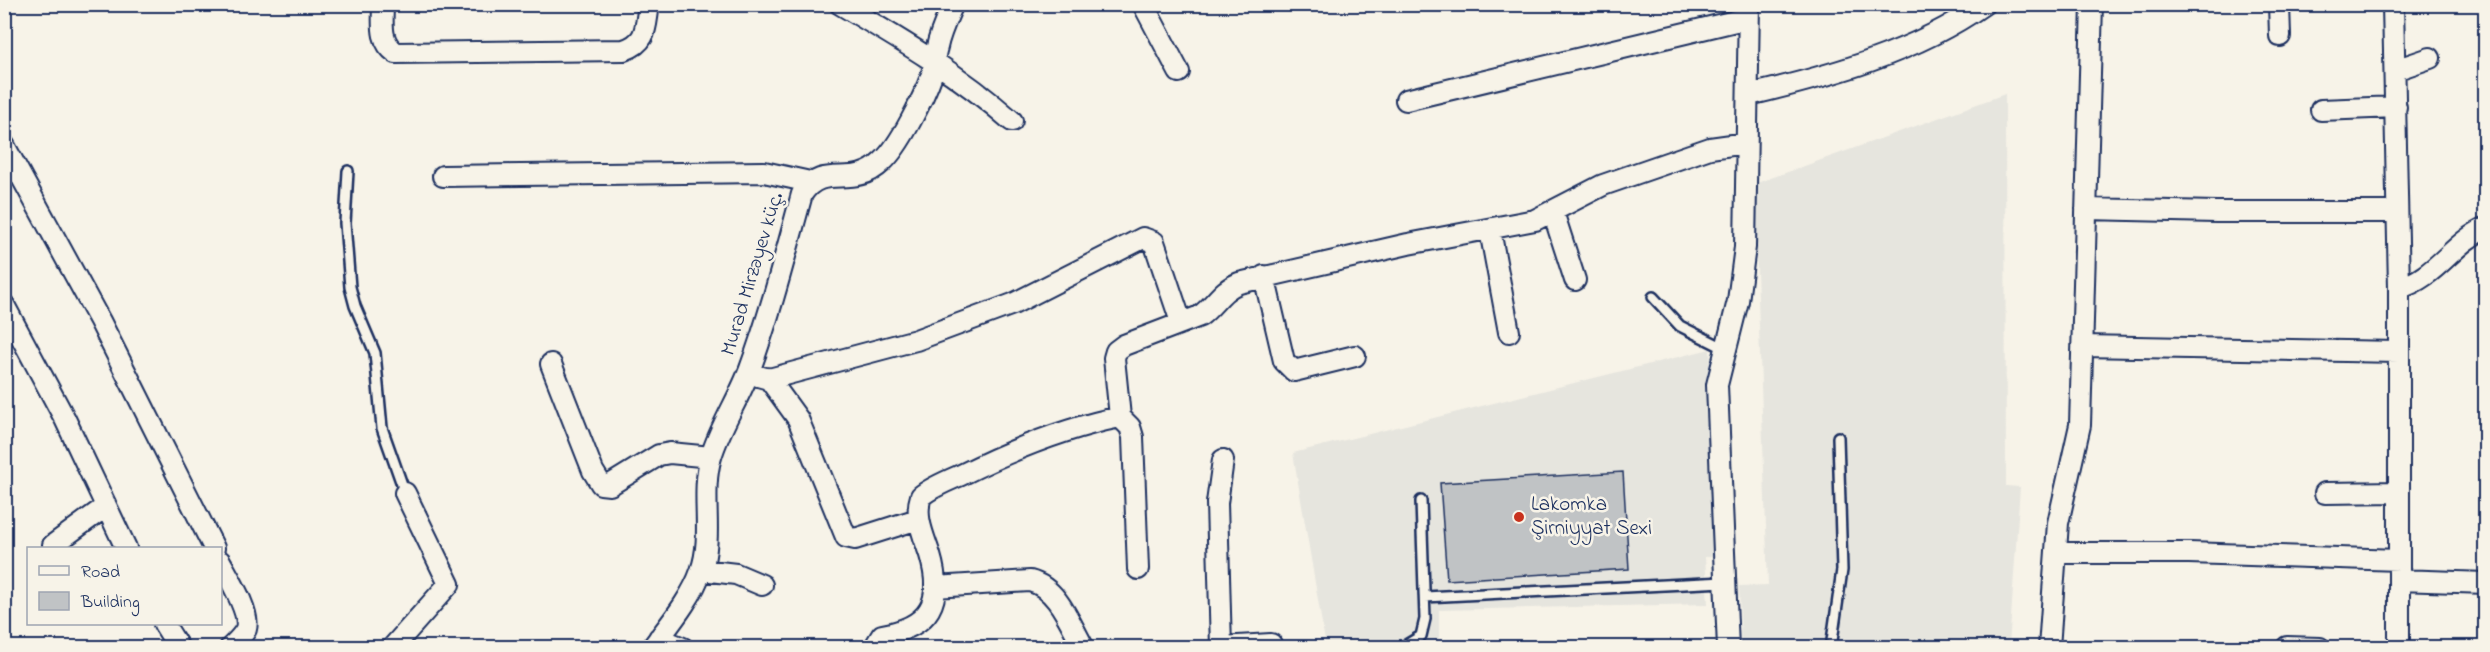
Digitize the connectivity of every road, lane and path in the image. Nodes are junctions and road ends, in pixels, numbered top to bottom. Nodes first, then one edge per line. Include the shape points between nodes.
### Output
1 (383, 4) edge
2 (649, 4) edge
3 (840, 4) edge
4 (953, 4) edge
5 (1143, 4) edge
6 (1983, 4) edge
7 (2092, 4) edge
8 (2278, 4) edge
9 (2393, 4) edge
10 (1749, 11) edge
11 (2280, 36) dead end
12 (2430, 58) dead end
13 (935, 60) junction
14 (2395, 70) junction
15 (1179, 72) dead end
16 (1749, 95) junction
17 (1406, 100) dead end
18 (2396, 107) junction
19 (2321, 110) dead end
20 (1012, 121) dead end
21 (1746, 143) junction
22 (4, 145) edge
23 (348, 171) dead end
24 (442, 176) dead end
25 (810, 182) junction
26 (2086, 208) junction
27 (1553, 212) junction
28 (2397, 212) junction
29 (2486, 228) edge
30 (1491, 230) junction
31 (1264, 276) junction
32 (1575, 280) dead end
33 (2399, 288) junction
34 (1653, 297) dead end
35 (4, 305) edge
36 (1181, 322) junction
37 (1509, 332) dead end
38 (2083, 346) junction
39 (1726, 349) junction
40 (2398, 352) junction
41 (1355, 356) dead end
42 (551, 364) dead end
43 (748, 373) junction
44 (769, 379) junction
45 (1120, 417) junction
46 (1839, 437) dead end
47 (711, 457) junction
48 (1223, 460) dead end
49 (2398, 492) junction
50 (405, 493) joint
51 (2325, 493) dead end
52 (1421, 501) dead end
53 (105, 507) junction
54 (918, 519) junction
55 (53, 545) dead end
56 (125, 547) edge
57 (213, 547) edge
58 (2056, 553) junction
59 (2399, 560) junction
60 (222, 565) edge
61 (1138, 569) dead end
62 (702, 570) junction
63 (2399, 580) junction
64 (1724, 582) junction
65 (2486, 583) edge
66 (762, 585) dead end
67 (935, 587) junction
68 (1425, 597) junction
69 (165, 625) edge
70 (655, 643) edge
71 (1271, 644) dead end
72 (1221, 647) edge
73 (2288, 647) edge
74 (179, 648) edge
75 (230, 648) edge
76 (392, 648) edge
77 (683, 648) edge
78 (874, 648) edge
79 (1084, 648) edge
80 (1401, 648) edge
81 (1728, 648) edge
82 (1831, 648) edge
83 (2049, 648) edge
84 (2320, 648) edge
85 (2399, 648) edge

1 - 2 street via 383,38 396,53 624,50 643,39
3 - 13 street
4 - 13 street, Murad Mirzəyev küç.
5 - 15 street
6 - 16 street via 1964,19 1858,64
7 - 26 street
8 - 11 street
9 - 14 street
10 - 16 street
10 - 17 street
12 - 14 street
13 - 20 street
13 - 25 street, Murad Mirzəyev küç. via 929,82 884,160 868,174 823,177
14 - 18 street
16 - 21 street
18 - 19 street
18 - 28 street
21 - 27 street via 1710,148 1603,185
21 - 39 street via 1745,248
22 - 57 street via 100,321
23 - 50 lane via 345,223 350,287 375,353 382,428
24 - 25 street via 764,172
25 - 43 street, Murad Mirzəyev küç. via 802,194
26 - 28 street
26 - 38 street
27 - 30 street
27 - 32 street
28 - 33 street
29 - 33 street via 2460,244 2428,275
30 - 31 street
30 - 37 street
31 - 36 street via 1229,287 1210,308
31 - 41 street via 1288,368 1294,371
33 - 40 street
34 - 39 lane via 1680,326
35 - 53 street via 65,419
36 - 44 street via 1154,242 1143,238 1012,304 916,340
36 - 45 street via 1116,351
38 - 40 street
38 - 58 street via 2080,424 2064,491
39 - 64 street via 1716,406
40 - 49 street
42 - 47 street via 601,484 610,485 670,453
43 - 44 street
43 - 47 street, Murad Mirzəyev küç.
44 - 54 street via 798,419 846,537 855,539
45 - 54 street via 1010,453 928,491 921,496
45 - 61 street via 1133,437
46 - 82 lane via 1842,579
47 - 62 street, Murad Mirzəyev küç.
48 - 72 street via 1216,503
49 - 51 street
49 - 59 street
50 - 76 street via 448,584
52 - 68 lane
53 - 55 street
53 - 56 street
54 - 67 street
58 - 59 street
58 - 83 street
59 - 63 street
60 - 75 street via 245,612 247,626
62 - 66 street via 736,574
62 - 70 street, Murad Mirzəyev küç.
63 - 65 street
63 - 85 street
64 - 68 lane
64 - 81 street
67 - 78 street via 933,606 925,617 912,627 882,635
67 - 79 street via 1030,581 1041,584 1053,594
68 - 80 lane via 1421,636
69 - 74 street
70 - 77 street
71 - 72 street
73 - 84 street

